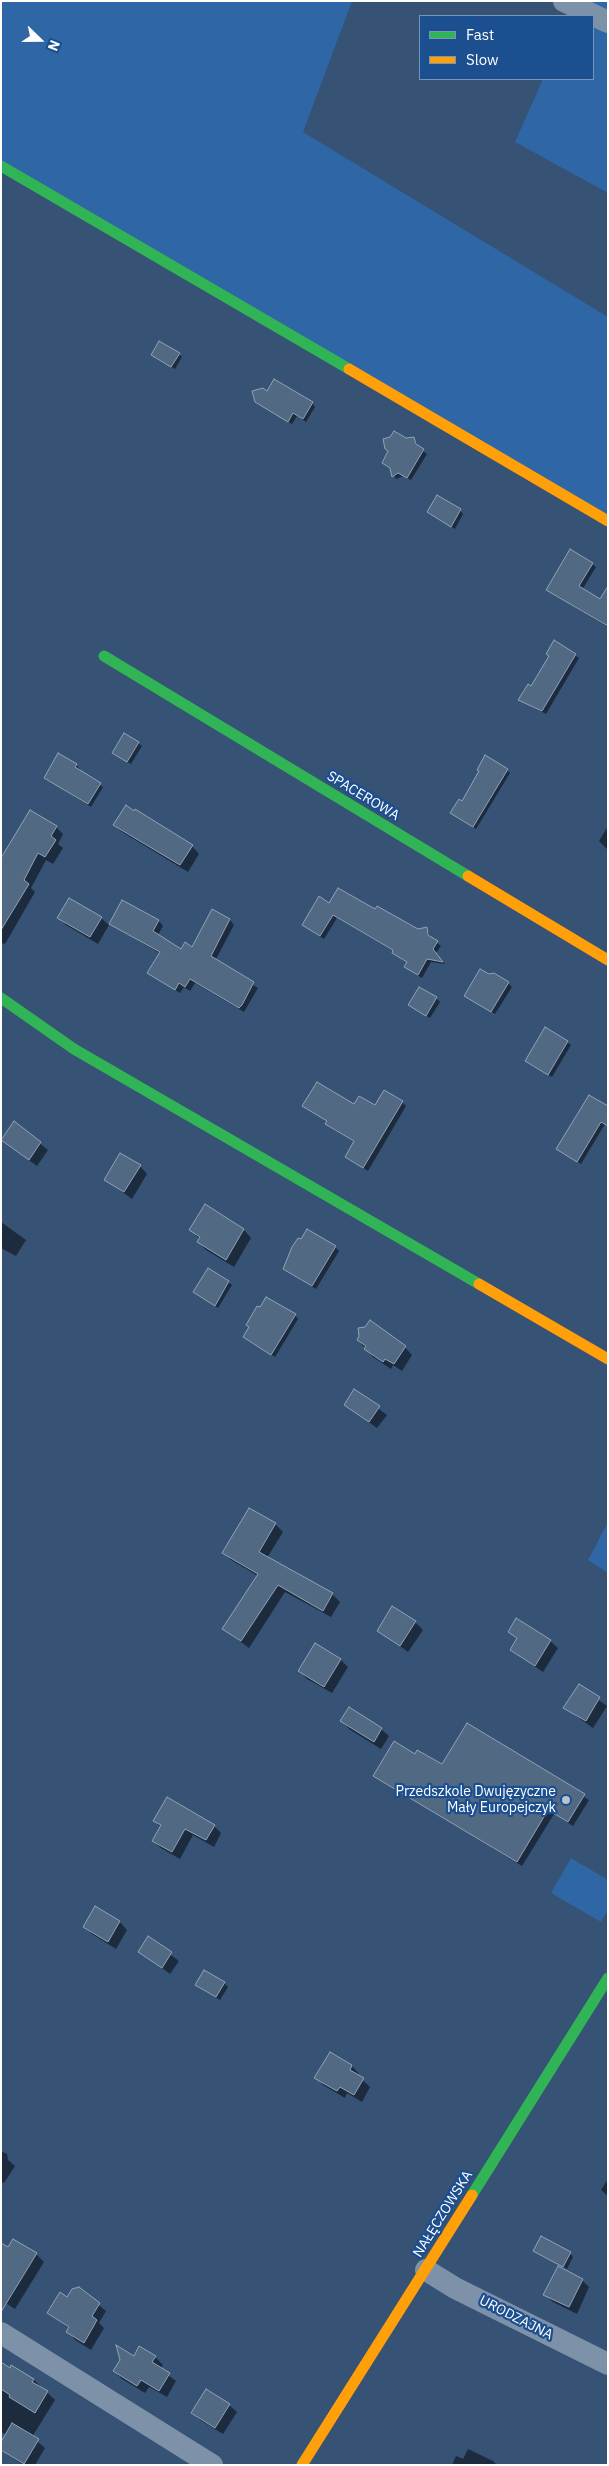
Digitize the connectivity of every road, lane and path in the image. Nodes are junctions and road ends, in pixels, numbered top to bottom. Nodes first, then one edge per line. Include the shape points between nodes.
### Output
1 (564, 1) edge
2 (593, 15) edge
3 (594, 15) edge
4 (608, 22) edge
5 (1, 166) edge
6 (608, 521) edge
7 (104, 656) dead end
8 (608, 960) edge
9 (1, 998) edge
10 (608, 1359) edge
11 (608, 1978) edge
12 (426, 2270) junction
13 (1, 2333) edge
14 (608, 2364) edge
15 (212, 2465) edge
16 (302, 2465) edge

1 - 2 street
3 - 4 street
5 - 6 street
7 - 8 street, SPACEROWA
9 - 10 street via 74,1049
11 - 12 street, NAŁĘCZOWSKA
12 - 14 street, URODZAJNA via 455,2288
12 - 16 street, NAŁĘCZOWSKA
13 - 15 street

